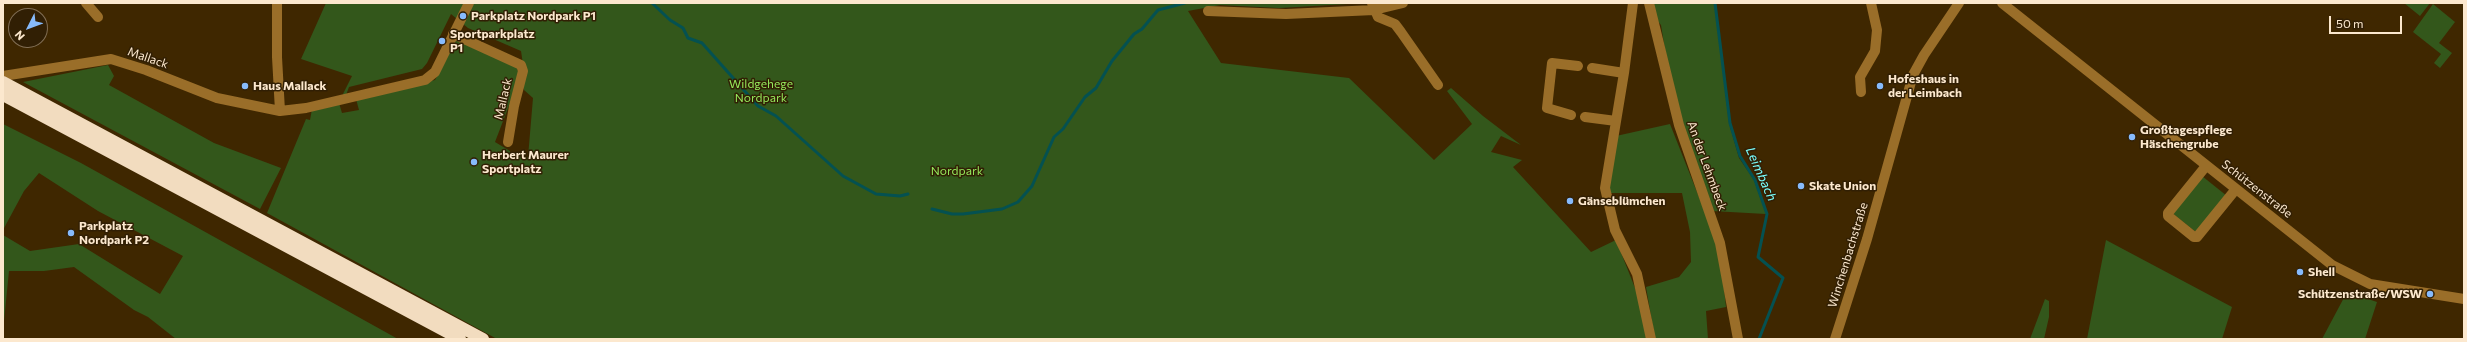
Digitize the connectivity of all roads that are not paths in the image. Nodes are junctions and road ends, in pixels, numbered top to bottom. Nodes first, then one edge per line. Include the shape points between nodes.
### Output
1 (86, 3) edge
2 (277, 3) edge
3 (469, 3) edge
4 (1403, 3) edge
5 (1633, 3) edge
6 (1649, 3) edge
7 (1871, 3) edge
8 (1959, 3) edge
9 (2002, 3) edge
10 (1373, 7) edge
11 (1208, 11) dead end
12 (98, 17) dead end
13 (453, 34) junction
14 (1578, 66) dead end
15 (1592, 68) dead end
16 (1624, 73) junction
17 (6, 78) edge
18 (1438, 85) dead end
19 (1861, 92) dead end
20 (3, 95) edge
21 (280, 111) junction
22 (1571, 115) dead end
23 (1585, 117) dead end
24 (1616, 121) junction
25 (508, 142) dead end
26 (2206, 166) junction
27 (2236, 189) junction
28 (2464, 299) edge
29 (460, 339) edge
30 (483, 339) edge
31 (1651, 339) edge
32 (1738, 339) edge
33 (1835, 339) edge

1 - 12 street
2 - 21 street
3 - 13 street, Mallack
4 - 10 street
5 - 16 street
6 - 32 street, An der Lehmbeck via 1679,125 1720,243
7 - 19 street via 1877,30 1875,51 1860,77
8 - 33 street, Winchenbachstraße via 1913,76 1867,239
9 - 26 street, Schützenstraße
10 - 11 street via 1286,14
10 - 18 street via 1382,19 1395,24
13 - 21 street, Mallack via 435,72 425,80 306,108
13 - 25 street, Mallack via 521,64 523,71
14 - 22 street via 1552,63 1547,108
15 - 16 street
16 - 24 street
17 - 21 street, Mallack via 111,60 146,70 217,98
17 - 30 highway
20 - 29 highway
23 - 24 street
24 - 31 street via 1606,179 1606,194 1615,230 1637,274
26 - 27 street, Schützenstraße
26 - 27 street via 2168,213 2168,216 2194,237 2197,237
27 - 28 street, Schützenstraße via 2316,254 2350,276 2387,288

